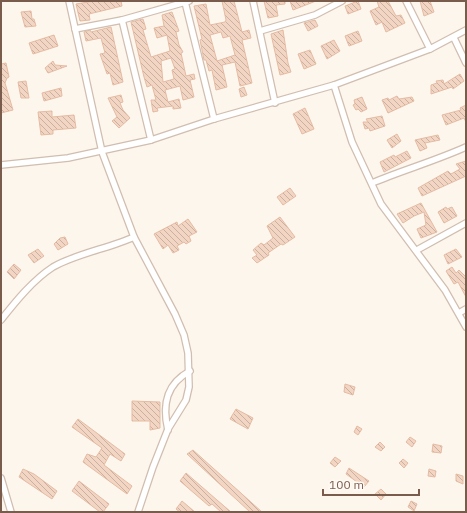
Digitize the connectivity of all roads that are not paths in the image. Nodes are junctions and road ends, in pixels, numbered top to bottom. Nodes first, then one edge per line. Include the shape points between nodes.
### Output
1 (69, 1) edge
2 (253, 1) edge
3 (329, 1) edge
4 (342, 1) edge
5 (406, 1) edge
6 (187, 2) edge
7 (332, 8) junction
8 (122, 20) junction
9 (75, 29) junction
10 (466, 30) edge
11 (260, 31) junction
12 (454, 38) junction
13 (430, 49) junction
14 (466, 63) edge
15 (334, 85) junction
16 (276, 103) junction
17 (214, 120) junction
18 (151, 140) junction
19 (466, 147) edge
20 (102, 152) junction
21 (1, 165) edge
22 (372, 182) junction
23 (466, 223) edge
24 (134, 237) junction
25 (417, 250) junction
26 (466, 309) edge
27 (459, 312) junction
28 (1, 320) edge
29 (466, 327) edge
30 (190, 371) junction
31 (168, 430) junction
32 (1, 478) edge
33 (11, 512) edge
34 (138, 512) edge

1 - 9 street
2 - 11 street
3 - 7 street
4 - 7 street
5 - 13 street
6 - 8 street
6 - 17 street
7 - 11 street
8 - 9 street
8 - 18 street
9 - 20 street
10 - 12 street
11 - 16 street
12 - 13 street
12 - 14 street
13 - 15 street
15 - 16 street
15 - 22 street via 352,142
16 - 17 street
17 - 18 street
18 - 20 street
19 - 22 street
20 - 21 street
20 - 24 street
22 - 25 street via 391,220
23 - 25 street
24 - 28 street via 53,268 34,283
24 - 30 street via 184,335
25 - 27 street
26 - 27 street
27 - 29 street
30 - 31 street via 186,400
30 - 31 street via 179,378 167,395 165,407
31 - 34 street
32 - 33 street

